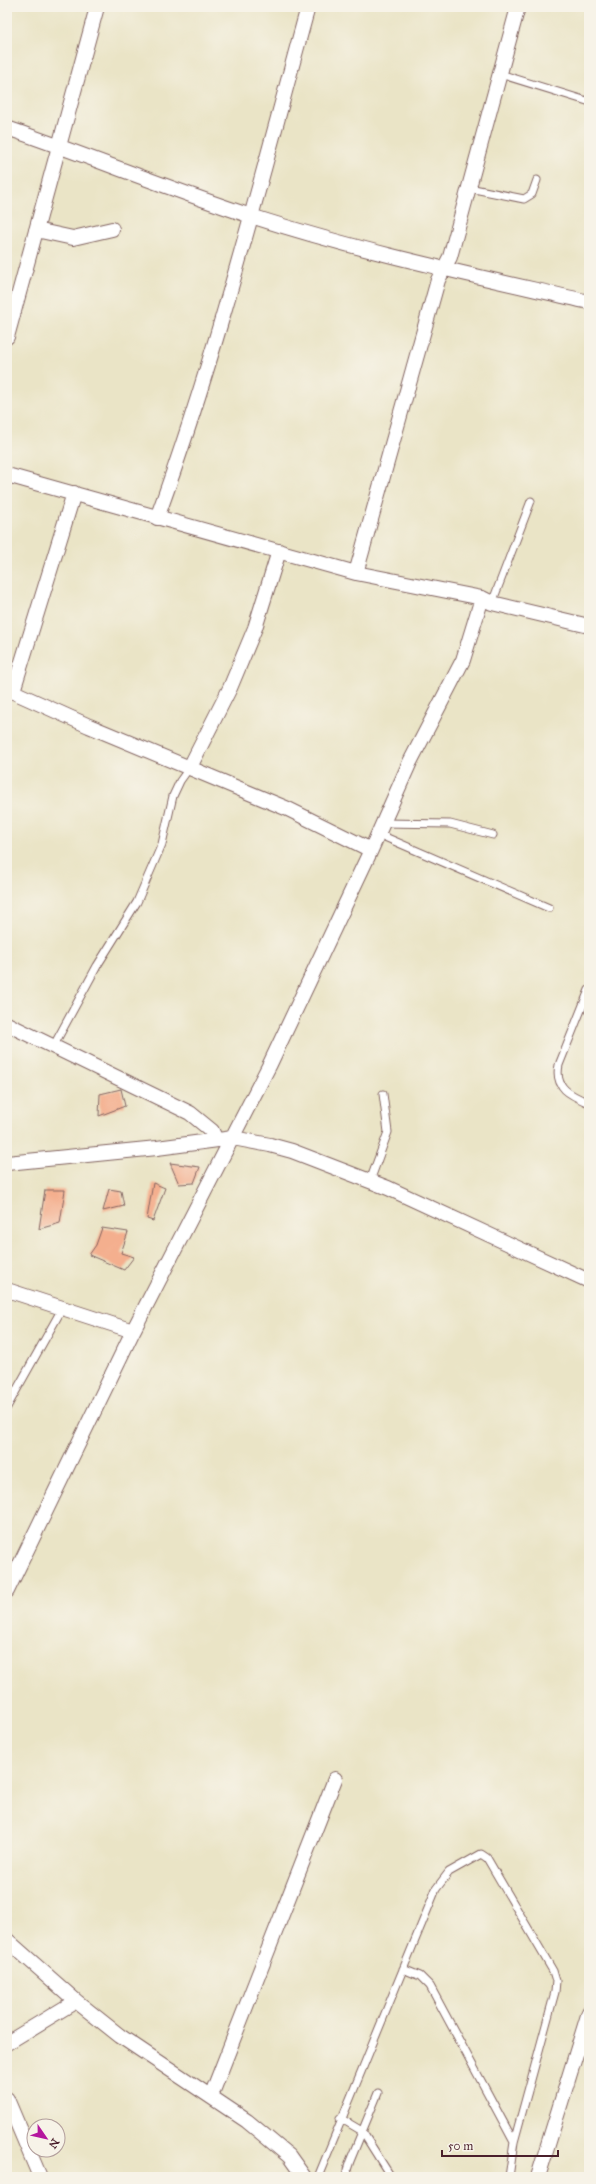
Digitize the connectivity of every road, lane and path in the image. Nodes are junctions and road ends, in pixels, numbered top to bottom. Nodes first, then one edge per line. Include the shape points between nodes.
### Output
1 (97, 7) edge
2 (308, 7) edge
3 (518, 7) edge
4 (500, 74) junction
5 (587, 101) dead end
6 (7, 128) edge
7 (59, 146) junction
8 (537, 180) dead end
9 (469, 188) junction
10 (251, 216) junction
11 (112, 228) dead end
12 (36, 230) junction
13 (444, 268) junction
14 (589, 302) edge
15 (7, 337) edge
16 (7, 475) edge
17 (74, 493) junction
18 (531, 501) dead end
19 (157, 518) junction
20 (279, 551) junction
21 (356, 573) junction
22 (487, 601) junction
23 (589, 626) edge
24 (10, 690) edge
25 (190, 767) junction
26 (380, 829) junction
27 (493, 835) dead end
28 (371, 850) junction
29 (549, 908) dead end
30 (589, 990) edge
31 (7, 1024) edge
32 (53, 1047) junction
33 (383, 1094) dead end
34 (589, 1103) edge
35 (233, 1138) junction
36 (216, 1140) junction
37 (7, 1163) edge
38 (370, 1181) junction
39 (589, 1281) edge
40 (9, 1294) edge
41 (63, 1308) junction
42 (133, 1331) junction
43 (7, 1407) edge
44 (7, 1591) edge
45 (336, 1779) dead end
46 (7, 1940) edge
47 (403, 1969) junction
48 (76, 2001) junction
49 (589, 2012) edge
50 (7, 2043) edge
51 (378, 2093) dead end
52 (211, 2096) junction
53 (7, 2099) edge
54 (340, 2118) junction
55 (362, 2131) junction
56 (514, 2142) junction
57 (300, 2175) edge
58 (40, 2177) edge
59 (318, 2177) edge
60 (349, 2177) edge
61 (391, 2177) edge
62 (509, 2177) edge
63 (538, 2177) edge

1 - 7 street
2 - 10 street
3 - 4 street
4 - 5 lane
4 - 9 street
6 - 7 street
7 - 10 street
7 - 12 street
8 - 9 lane via 532,194 524,199
9 - 13 street via 450,257
10 - 13 street via 379,253
10 - 19 street via 191,419
11 - 12 street via 74,238
12 - 15 street
13 - 14 street
13 - 21 street via 438,280
16 - 17 street
17 - 19 street
17 - 24 street
18 - 22 lane
19 - 20 street
20 - 21 street
20 - 25 street via 252,634 230,688
21 - 22 street
22 - 23 street
22 - 26 street via 463,660 410,762
24 - 25 street via 89,726
25 - 28 street via 288,808
25 - 32 lane via 173,796 162,844 137,902 97,966
26 - 27 lane via 450,824
26 - 28 street
26 - 29 lane
28 - 35 street
30 - 34 lane via 557,1074 560,1084 568,1092
31 - 32 street
32 - 36 street via 190,1113 212,1131
33 - 38 lane via 388,1132
35 - 36 street
35 - 38 street via 292,1151
35 - 42 street
36 - 37 street
38 - 39 street
40 - 41 street
41 - 42 street
41 - 43 lane
42 - 44 street
45 - 52 street
46 - 48 street
47 - 54 lane
47 - 56 lane via 426,1981
47 - 56 lane via 441,1880 477,1854 485,1855 553,1971 556,1981
48 - 50 street
48 - 52 street via 120,2036
49 - 63 street
51 - 55 lane
52 - 57 street via 277,2144 289,2156
53 - 58 street
54 - 55 lane
54 - 59 lane
55 - 60 lane via 347,2170
55 - 61 lane
56 - 62 lane

